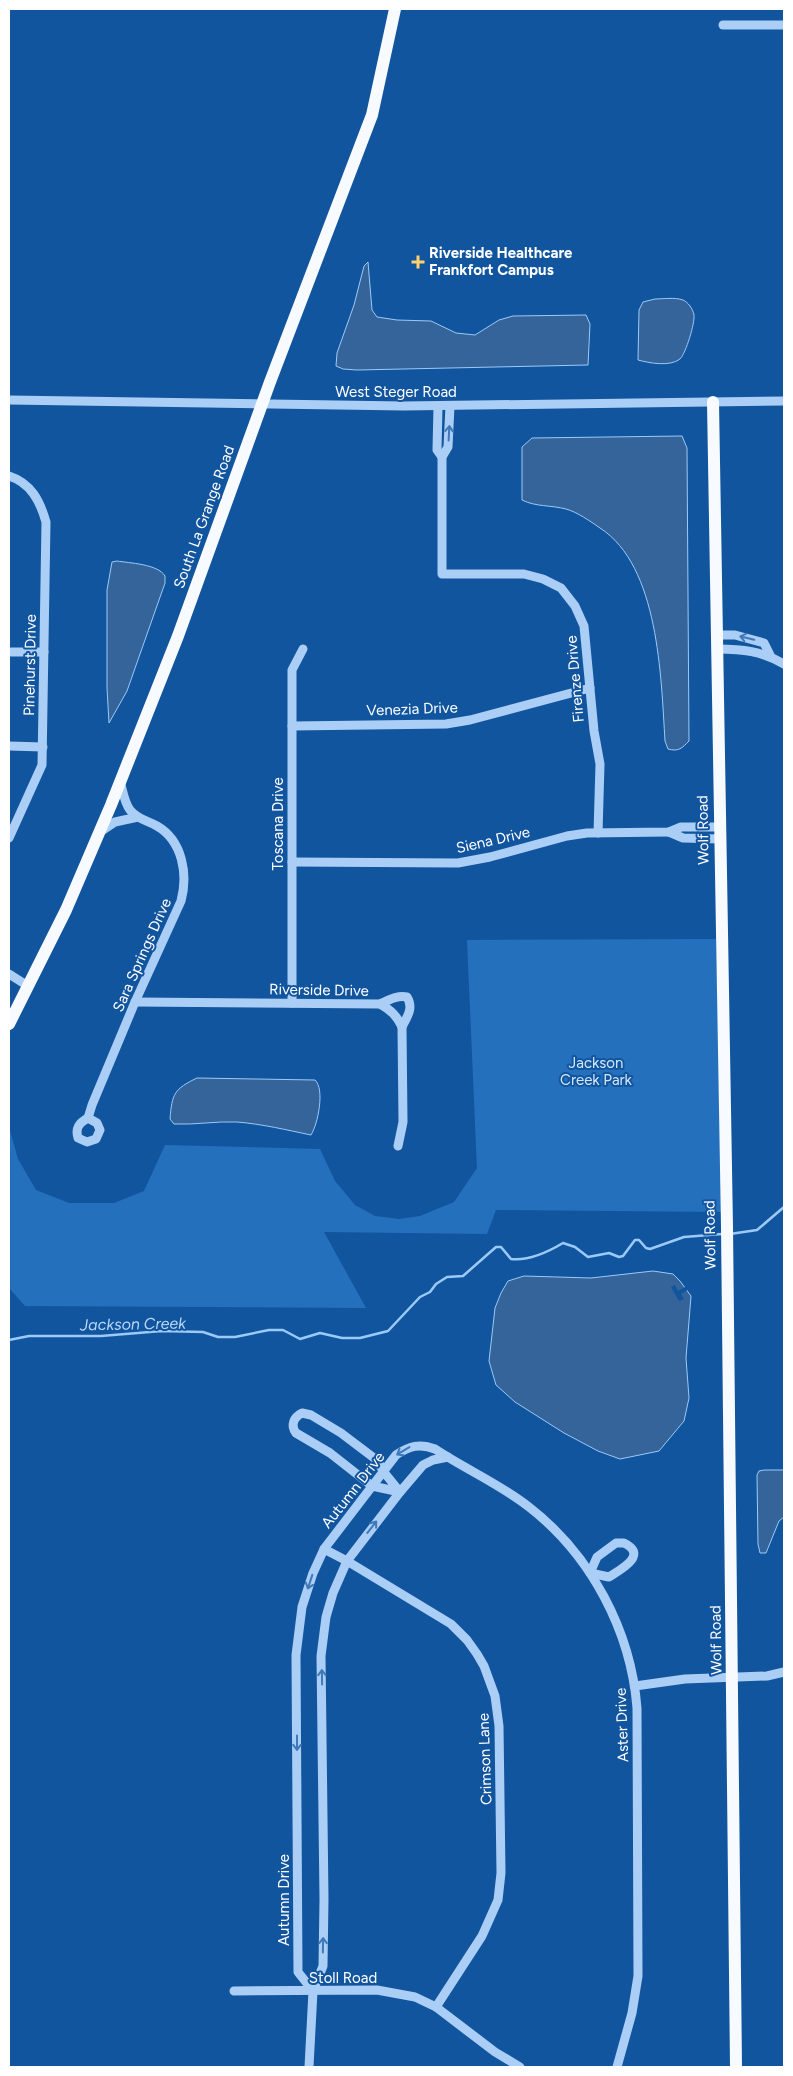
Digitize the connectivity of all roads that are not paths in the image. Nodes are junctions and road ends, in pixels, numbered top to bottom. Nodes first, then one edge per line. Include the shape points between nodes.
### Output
1 (395, 9) edge
2 (723, 25) dead end
3 (784, 25) edge
4 (9, 400) edge
5 (784, 401) edge
6 (713, 402) junction
7 (262, 405) junction
8 (438, 406) junction
9 (450, 406) junction
10 (442, 458) junction
11 (9, 476) edge
12 (716, 635) junction
13 (302, 648) dead end
14 (717, 649) junction
15 (9, 652) edge
16 (44, 652) junction
17 (770, 655) junction
18 (784, 664) edge
19 (590, 688) junction
20 (292, 726) junction
21 (9, 746) edge
22 (43, 747) junction
23 (120, 781) junction
24 (138, 817) junction
25 (598, 832) junction
26 (99, 833) junction
27 (719, 833) junction
28 (9, 838) edge
29 (292, 862) junction
30 (9, 974) edge
31 (28, 986) junction
32 (135, 1002) junction
33 (292, 1003) junction
34 (380, 1004) junction
35 (9, 1024) edge
36 (402, 1027) junction
37 (88, 1118) dead end
38 (398, 1146) dead end
39 (448, 1457) junction
40 (383, 1471) junction
41 (372, 1486) junction
42 (400, 1492) junction
43 (324, 1549) junction
44 (347, 1561) junction
45 (590, 1573) junction
46 (784, 1672) edge
47 (732, 1676) junction
48 (635, 1686) junction
49 (234, 1991) dead end
50 (312, 1991) junction
51 (436, 2007) junction
52 (509, 2065) edge
53 (309, 2067) edge
54 (520, 2067) edge
55 (617, 2067) edge
56 (736, 2067) edge

1 - 7 main road, South La Grange Road via 372,115
2 - 3 street
4 - 7 street, West Steger Road
5 - 6 street, West Steger Road
6 - 9 street, West Steger Road
6 - 12 main road, Wolf Road
7 - 8 street, West Steger Road
7 - 23 main road, South La Grange Road via 178,636
8 - 9 street, West Steger Road
8 - 10 street, Firenze Drive via 437,450
10 -> 9 street, Firenze Drive via 448,447
10 - 19 street, Firenze Drive via 442,574 524,574 561,588 575,606 584,626
11 - 16 street, Pinehurst Drive via 16,478 39,499 46,522
12 - 14 main road, Wolf Road
17 -> 12 street via 764,643 735,635
13 - 20 street, Toscana Drive via 292,670
14 - 17 street via 744,649
14 - 27 main road, Wolf Road
15 - 16 street
16 - 22 street, Pinehurst Drive
17 - 18 street
19 - 20 street, Venezia Drive via 446,724
19 - 25 street, Firenze Drive via 600,764
20 - 29 street, Toscana Drive
21 - 22 street
22 - 28 street, Pinehurst Drive via 42,765
23 - 24 street, Sara Springs Drive via 125,801
23 - 26 main road, South La Grange Road
24 - 26 street via 114,822
24 - 32 street, Sara Springs Drive via 159,827 172,840 180,854 185,888
25 - 27 street, Siena Drive via 669,832 683,838
25 - 29 street, Siena Drive via 567,836 458,863
26 - 31 main road, South La Grange Road
27 - 47 main road, Wolf Road
29 - 33 street, Toscana Drive
30 - 31 street
31 - 35 main road, South La Grange Road
32 - 33 street, Riverside Drive
32 - 37 street, Sara Springs Drive
33 - 34 street, Riverside Drive
34 - 36 street, Riverside Drive via 394,1014
34 - 36 street via 401,996 407,998 410,1011
36 - 38 street via 403,1122
39 -> 40 street, Autumn Drive via 430,1447 414,1446 396,1456
39 - 42 street via 423,1465
39 - 45 street, Aster Drive via 528,1506 561,1536
40 - 41 street, Autumn Drive
40 - 41 street via 378,1461 311,1415 302,1414 295,1419 296,1433 330,1453
40 - 42 street
41 - 42 street
41 - 43 street, Autumn Drive
44 -> 42 street
43 - 44 street, Crimson Lane
43 -> 50 street, Autumn Drive via 302,1607 296,1655 298,1972
50 -> 44 street via 323,1966 322,1640 333,1593
44 - 51 street, Crimson Lane via 436,1614 467,1640 484,1666 498,1710 501,1873 498,1900 482,1936
45 - 45 street via 609,1577 630,1564 634,1557 631,1548 624,1542 616,1543 597,1557
45 - 48 street, Aster Drive via 618,1627
46 - 47 street via 767,1676
47 - 48 street
47 - 56 main road, Wolf Road
48 - 55 street, Aster Drive via 639,1962 632,2013
49 - 50 street, Stoll Road
50 - 51 street, Stoll Road via 377,1990 415,1997
50 - 53 street
51 - 52 street, Stoll Road
52 - 54 street, Stoll Road

